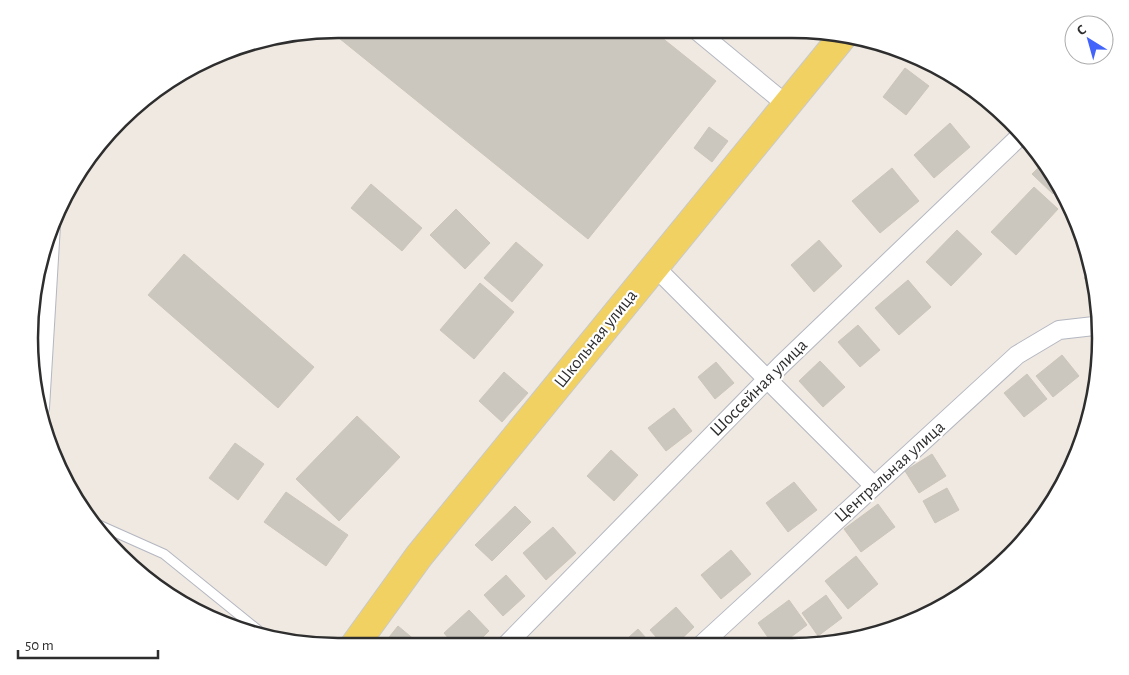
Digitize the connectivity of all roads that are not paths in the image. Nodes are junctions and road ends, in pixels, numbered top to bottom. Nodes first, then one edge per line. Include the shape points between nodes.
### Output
1 (706, 38) edge
2 (839, 41) edge
3 (787, 105) junction
4 (1016, 139) edge
5 (50, 251) edge
6 (655, 267) junction
7 (1091, 326) edge
8 (768, 379) junction
9 (41, 386) edge
10 (874, 486) junction
11 (106, 528) edge
12 (251, 625) edge
13 (360, 638) edge
14 (514, 638) edge
15 (709, 638) edge

1 - 3 street
2 - 3 main road, Школьная улица
3 - 6 main road, Школьная улица
4 - 8 street, Шоссейная улица
5 - 9 street
6 - 8 street
6 - 13 main road, Школьная улица via 419,556
7 - 10 street, Центральная улица via 1059,330 1017,355
8 - 10 street
8 - 14 street, Шоссейная улица
10 - 15 street, Центральная улица
11 - 12 lane via 164,554

